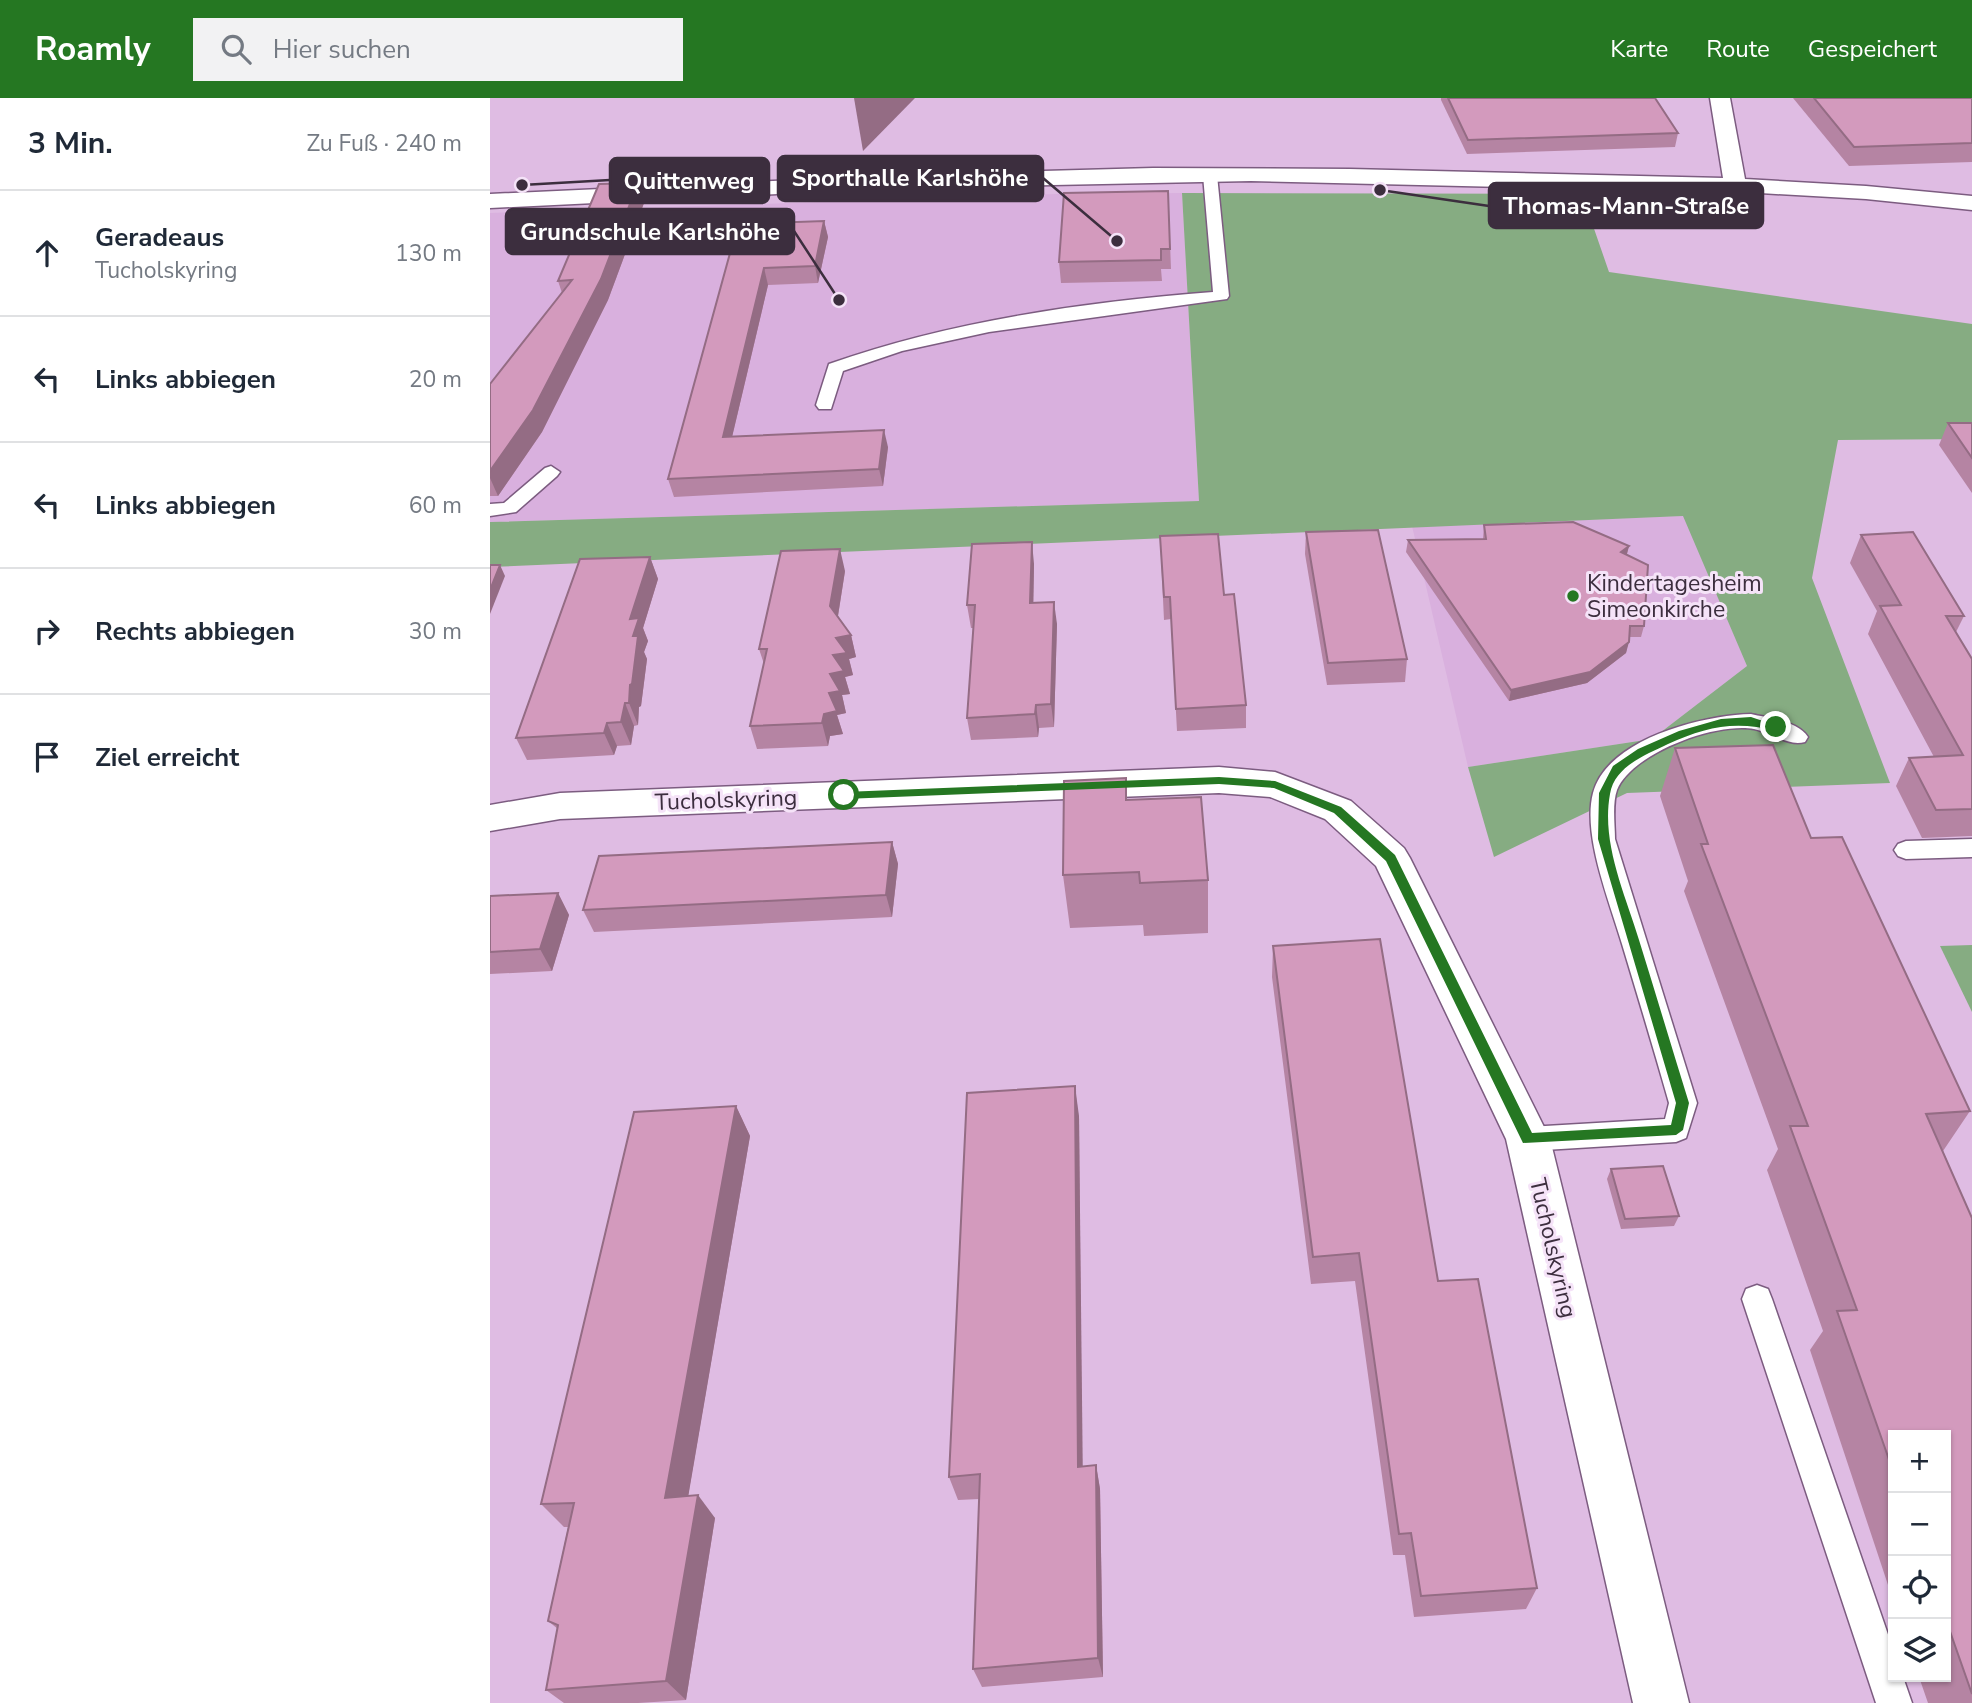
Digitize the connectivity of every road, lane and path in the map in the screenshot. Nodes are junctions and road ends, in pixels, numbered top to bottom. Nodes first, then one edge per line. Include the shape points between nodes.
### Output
1 (1720, 98) edge
2 (1210, 175) junction
3 (1735, 185) junction
4 (492, 203) edge
5 (1972, 203) edge
6 (825, 405) dead end
7 (551, 472) dead end
8 (490, 510) edge
9 (1797, 737) dead end
10 (490, 818) edge
11 (1972, 848) edge
12 (1906, 850) dead end
13 (1528, 1139) junction
14 (1758, 1300) dead end
15 (1661, 1703) edge
16 (1894, 1703) edge

1 - 3 street
2 - 3 street
2 - 4 street via 896,181
2 - 6 lane via 1221,296 1058,316 913,342 835,368
3 - 5 street
7 - 8 lane via 509,508
9 - 13 lane via 1751,721 1721,722 1682,733 1617,769 1604,793 1603,839 1683,1103 1676,1130
10 - 13 street, Tucholskyring via 560,806 1206,781 1275,785 1338,810 1391,858
11 - 12 lane
13 - 15 street, Tucholskyring
14 - 16 lane

